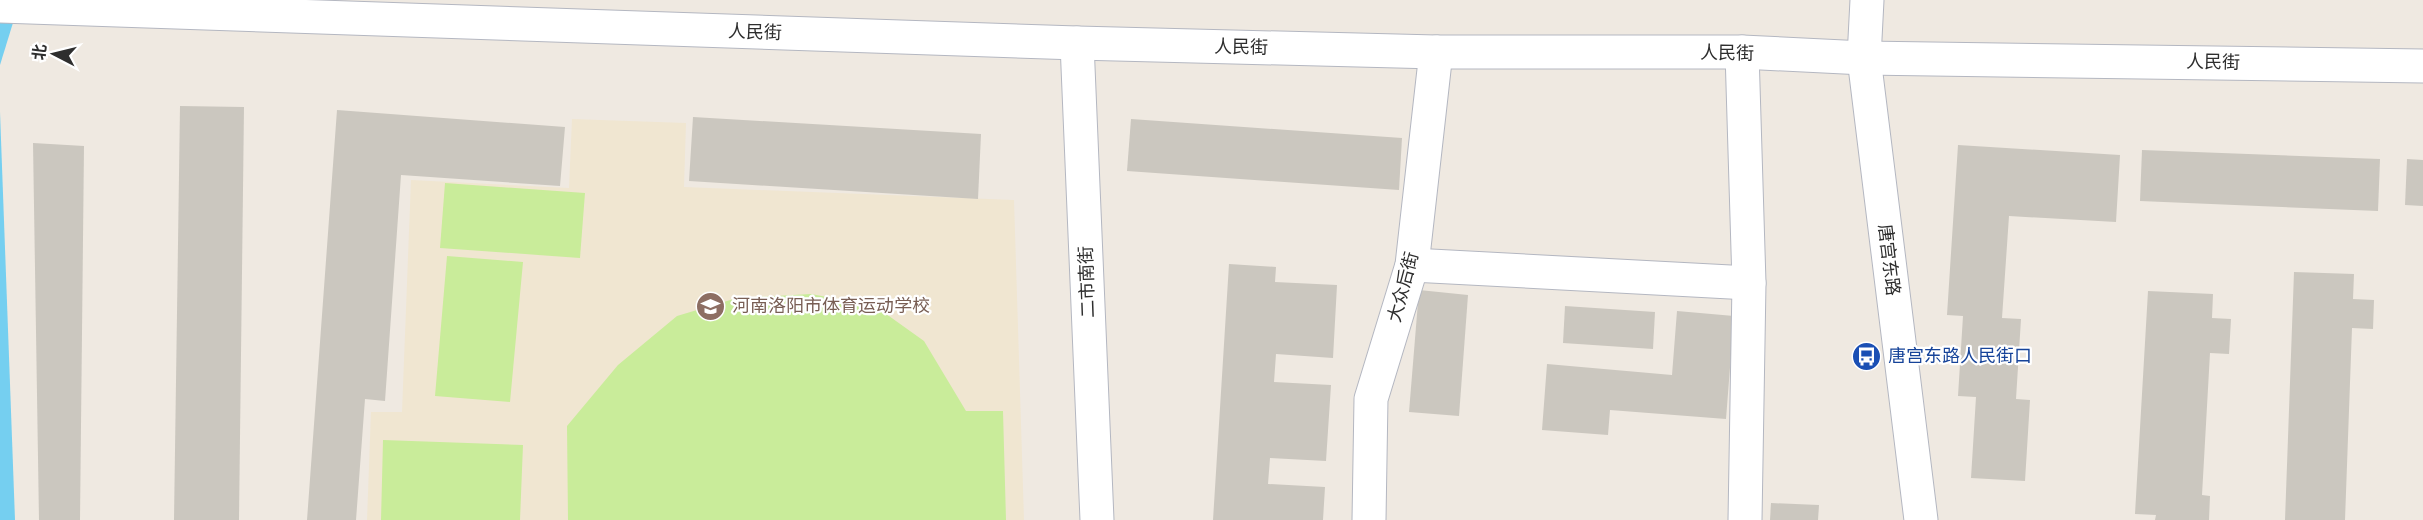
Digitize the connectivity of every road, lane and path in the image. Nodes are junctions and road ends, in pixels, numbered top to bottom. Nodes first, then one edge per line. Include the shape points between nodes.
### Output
1 (1867, 0) edge
2 (0, 6) edge
3 (1077, 43) junction
4 (1436, 52) junction
5 (1742, 52) junction
6 (1864, 58) junction
7 (2423, 66) edge
8 (1412, 265) junction
9 (1749, 283) junction
10 (1097, 520) edge
11 (1369, 520) edge
12 (1745, 520) edge
13 (1921, 520) edge

1 - 6 street, 唐宫东路
2 - 3 street, 人民街
3 - 4 street, 人民街
3 - 10 street, 二市南街
4 - 5 street, 人民街
4 - 8 street, 大众后街
5 - 6 street, 人民街
5 - 9 street
6 - 7 street, 人民街
6 - 13 street, 唐宫东路
8 - 9 street
8 - 11 street, 大众后街 via 1371,399
9 - 12 street

